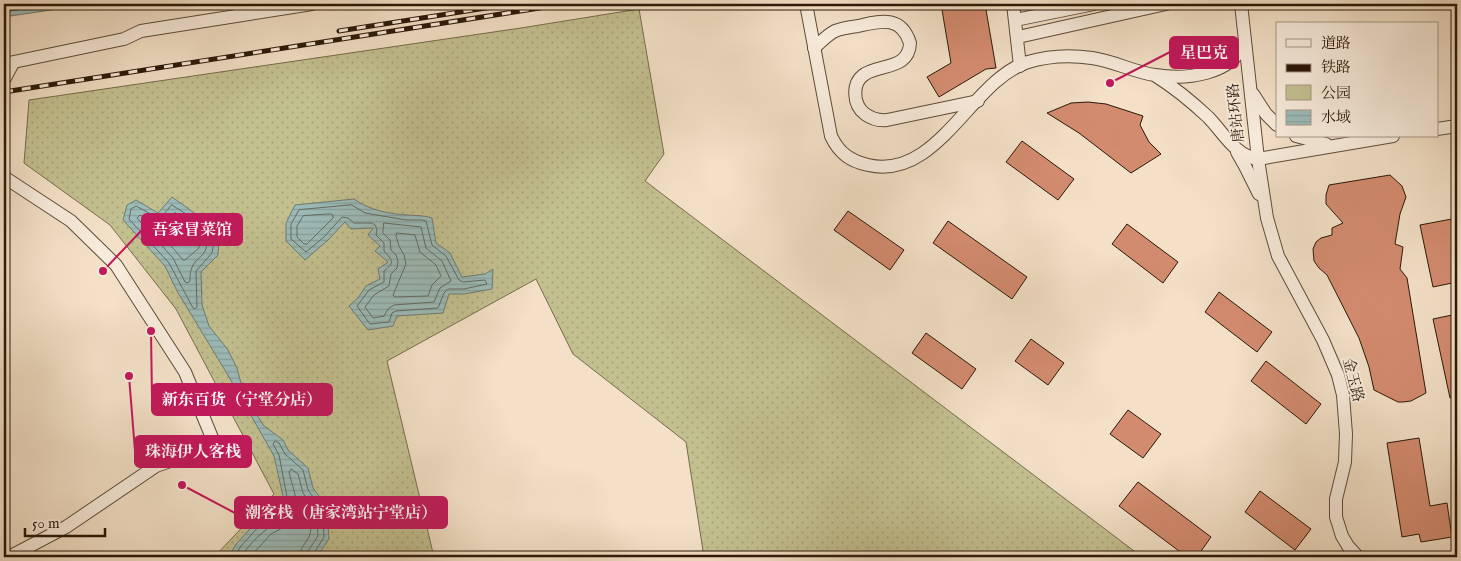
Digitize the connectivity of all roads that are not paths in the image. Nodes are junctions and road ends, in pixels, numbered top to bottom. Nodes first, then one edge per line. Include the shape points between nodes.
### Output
1 (312, 4) edge
2 (806, 4) edge
3 (1014, 4) edge
4 (1094, 4) edge
5 (1166, 4) edge
6 (1241, 4) edge
7 (1015, 20) junction
8 (1018, 37) junction
9 (1244, 43) junction
10 (814, 48) junction
11 (8, 63) edge
12 (1020, 66) junction
13 (1154, 75) junction
14 (4, 80) edge
15 (1250, 84) junction
16 (978, 101) junction
17 (1276, 124) edge
18 (1457, 126) edge
19 (1438, 129) edge
20 (1301, 138) edge
21 (1381, 138) edge
22 (1230, 142) junction
23 (1334, 146) junction
24 (1258, 159) junction
25 (4, 177) edge
26 (1267, 218) junction
27 (10, 557) edge
28 (1358, 557) edge

1 - 11 street via 141,31 124,39
2 - 10 street
3 - 7 street
4 - 7 street
5 - 8 street
6 - 9 street, 唐站环路
7 - 8 street
8 - 12 street
9 - 13 street via 1234,60 1212,71 1192,75
9 - 15 street, 唐站环路
10 - 16 street via 831,136 843,154 860,163 890,167 911,160 946,134
10 - 16 street via 837,30 882,21 893,22 904,31 910,43 905,57 895,65 862,76 856,87 858,107 874,119 887,120
11 - 14 street
12 - 13 street via 1046,58 1072,56 1114,62
12 - 16 street
13 - 22 street via 1191,102
15 - 17 street via 1259,104
15 - 24 street, 唐站环路
18 - 19 street
20 - 23 street
21 - 23 street
22 - 24 street via 1242,154
22 - 26 street via 1252,178
23 - 24 street
24 - 26 street, 唐站环路
25 - 27 street via 71,221 116,265 185,372 215,445 156,466 66,527
26 - 28 street, 金玉路 via 1278,256 1323,340 1338,376 1346,434 1336,516 1342,536

